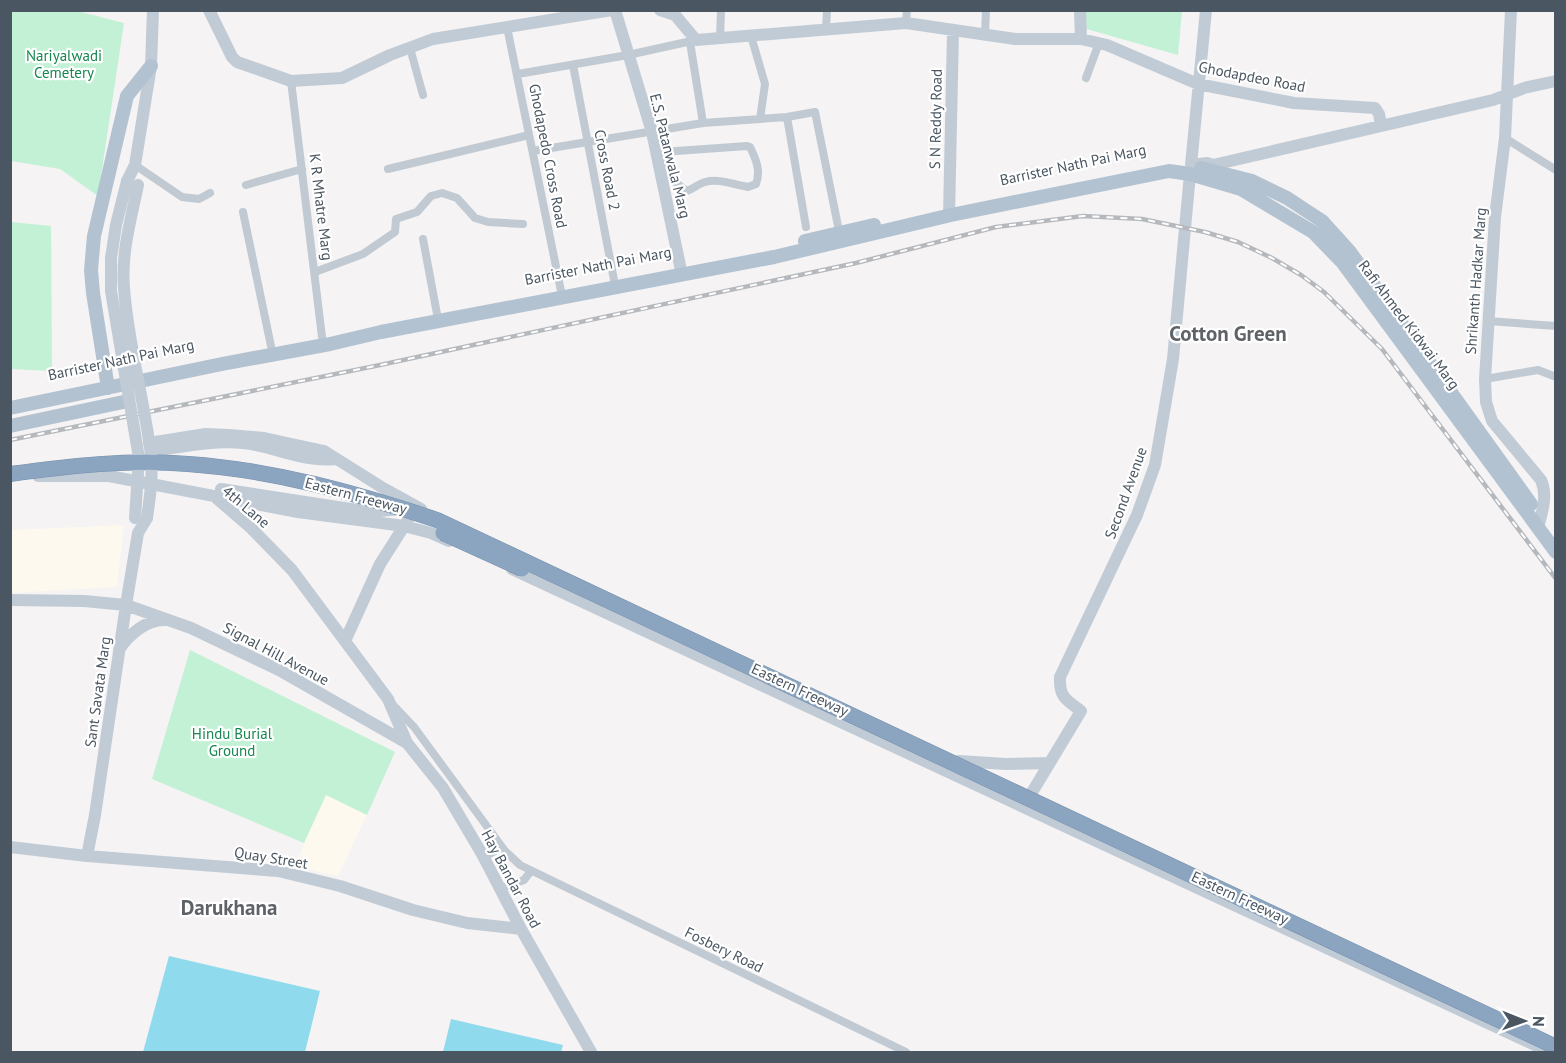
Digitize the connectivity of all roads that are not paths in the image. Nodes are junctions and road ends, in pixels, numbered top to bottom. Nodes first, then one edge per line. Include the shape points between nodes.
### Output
1 (153, 10) edge
2 (209, 10) edge
3 (613, 10) edge
4 (660, 10) edge
5 (722, 10) edge
6 (827, 10) edge
7 (986, 10) edge
8 (1080, 10) edge
9 (1206, 10) edge
10 (1510, 10) edge
11 (906, 17) edge
12 (507, 27) junction
13 (826, 29) junction
14 (953, 31) junction
15 (985, 34) junction
16 (752, 36) junction
17 (720, 39) junction
18 (1081, 39) junction
19 (693, 41) junction
20 (1099, 43) junction
21 (410, 48) junction
22 (628, 55) junction
23 (573, 65) junction
24 (151, 66) junction
25 (518, 75) junction
26 (1556, 75) edge
27 (1086, 78) dead end
28 (291, 81) junction
29 (1556, 81) edge
30 (1198, 84) junction
31 (1506, 90) junction
32 (423, 95) dead end
33 (787, 117) junction
34 (760, 119) junction
35 (703, 123) junction
36 (1381, 123) junction
37 (652, 132) junction
38 (529, 135) junction
39 (1505, 138) junction
40 (588, 142) junction
41 (533, 151) junction
42 (660, 152) junction
43 (135, 165) junction
44 (302, 169) junction
45 (388, 169) dead end
46 (1191, 169) junction
47 (1556, 170) edge
48 (132, 183) junction
49 (246, 185) dead end
50 (210, 193) dead end
51 (243, 212) dead end
52 (949, 212) junction
53 (524, 224) dead end
54 (806, 227) dead end
55 (840, 238) junction
56 (423, 239) dead end
57 (681, 271) junction
58 (315, 272) junction
59 (614, 280) junction
60 (561, 291) junction
61 (581, 291) junction
62 (437, 314) junction
63 (1488, 321) junction
64 (1556, 326) edge
65 (322, 336) junction
66 (271, 346) junction
67 (1556, 377) edge
68 (1485, 379) junction
69 (107, 384) junction
70 (10, 400) edge
71 (128, 401) junction
72 (10, 408) edge
73 (10, 426) edge
74 (149, 447) junction
75 (10, 473) edge
76 (10, 482) edge
77 (211, 492) junction
78 (416, 507) junction
79 (141, 518) junction
80 (1540, 523) junction
81 (404, 526) junction
82 (1556, 537) edge
83 (1556, 552) edge
84 (10, 600) edge
85 (126, 605) junction
86 (169, 620) junction
87 (345, 641) junction
88 (119, 649) junction
89 (388, 699) junction
90 (407, 743) junction
91 (959, 761) junction
92 (1049, 763) junction
93 (951, 774) junction
94 (1031, 794) junction
95 (10, 847) edge
96 (502, 847) junction
97 (87, 856) junction
98 (484, 857) junction
99 (531, 871) junction
100 (500, 889) junction
101 (521, 930) junction
102 (1556, 1046) edge
103 (591, 1053) edge
104 (906, 1053) edge
105 (1551, 1053) edge

1 - 24 street, Sant Savata Marg
2 - 28 street via 237,62
3 - 12 street
3 - 22 street, E.S. Patanwala Marg
4 - 19 street via 675,15
5 - 17 street
6 - 13 street
7 - 15 street
8 - 18 street
9 - 30 street
10 - 31 street, Shrikanth Hadkar Marg
11 - 13 street, Ghodapdeo Road
11 - 14 street, Ghodapdeo Road
12 - 21 street via 433,39
12 - 25 street, Ghodapedo Cross Road
13 - 16 street, Ghodapdeo Road
14 - 15 street, Ghodapdeo Road
14 - 52 street, S N Reddy Road
15 - 18 street, Ghodapdeo Road via 1015,39
16 - 17 street, Ghodapdeo Road
16 - 34 street via 765,84
17 - 19 street, Ghodapdeo Road
18 - 20 street, Ghodapdeo Road
19 - 22 street
19 - 35 street
20 - 27 street
20 - 30 street, Ghodapdeo Road
21 - 28 street via 342,78
21 - 32 street
22 - 23 street
22 - 37 street, E.S. Patanwala Marg
23 - 25 street
23 - 40 street, Cross Road 2
24 - 43 street, Sant Savata Marg
24 - 69 main road via 127,96 94,236 91,270
25 - 38 street, Ghodapedo Cross Road
26 - 31 street
28 - 44 street, K R Mhatre Marg
29 - 31 street
30 - 36 street, Ghodapdeo Road via 1294,103 1371,107 1378,111
30 - 46 street
31 - 36 street
31 - 39 street, Shrikanth Hadkar Marg
33 - 34 street
33 - 54 street
33 - 55 street via 815,112
34 - 35 street
35 - 37 street
36 - 46 street via 1210,158
37 - 40 street
37 - 42 street, E.S. Patanwala Marg
38 - 41 street, Ghodapedo Cross Road
38 - 45 street
39 - 47 street
39 - 63 street, Shrikanth Hadkar Marg
40 - 41 street
40 - 59 street, Cross Road 2
41 - 60 street, Ghodapedo Cross Road
42 - 42 street via 747,146 756,159 759,177 748,188 711,181 687,191 671,180
42 - 57 street, E.S. Patanwala Marg
43 - 48 street, Sant Savata Marg
43 - 50 street via 182,197 199,199
44 - 49 street
44 - 58 street, K R Mhatre Marg
46 - 52 main road, Barrister Nath Pai Marg via 1176,163 1161,164
46 - 80 main road, Rafi Ahmed Kidwai Marg via 1252,181 1322,221 1350,252
46 - 92 street, Second Avenue via 1173,359 1155,465 1137,515 1059,677 1059,690 1065,700 1081,711
48 - 71 street, Sant Savata Marg, bridge via 113,247 111,291
48 - 74 street, Sant Savata Marg, bridge via 124,288
51 - 66 street
52 - 55 main road, Barrister Nath Pai Marg
53 - 58 street via 488,222 475,218 457,198 431,196 417,212 396,219 395,232 363,254
55 - 57 main road, Barrister Nath Pai Marg via 772,249
56 - 62 street
57 - 59 main road, Barrister Nath Pai Marg
57 - 61 main road, Barrister Nath Pai Marg
58 - 65 street, K R Mhatre Marg
59 - 61 main road, Barrister Nath Pai Marg
60 - 61 main road, Barrister Nath Pai Marg
60 - 62 main road, Barrister Nath Pai Marg
61 - 69 main road, Barrister Nath Pai Marg
62 - 65 main road, Barrister Nath Pai Marg
63 - 64 street
63 - 68 street, Shrikanth Hadkar Marg
65 - 66 main road, Barrister Nath Pai Marg
66 - 69 main road, Barrister Nath Pai Marg
67 - 68 street via 1538,370
68 - 80 street, Shrikanth Hadkar Marg via 1492,421 1544,487
69 - 70 main road, Barrister Nath Pai Marg
69 - 72 main road, Barrister Nath Pai Marg
71 - 73 main road
71 - 79 street, Sant Savata Marg, bridge via 139,458
74 - 78 street via 206,434 264,438 324,451
74 - 79 street, Sant Savata Marg, bridge via 151,492
75 - 77 street via 38,468 107,467
75 - 102 highway, Eastern Freeway, bridge via 83,465 187,464 288,478 437,520
76 - 77 street, 4th Lane via 40,476 109,476
76 - 105 highway, Eastern Freeway, bridge via 135,471 226,477 342,500 435,529
77 - 78 street via 370,512
77 - 81 street via 298,512
77 - 87 street, 4th Lane via 292,570
78 - 81 street
78 - 91 street
79 - 85 street, Sant Savata Marg
80 - 82 main road, Rafi Ahmed Kidwai Marg
80 - 83 main road, Rafi Ahmed Kidwai Marg
81 - 87 street via 380,564
81 - 93 street via 431,533 526,575
84 - 85 street, Signal Hill Avenue
85 - 86 street, Signal Hill Avenue
85 - 88 street, Sant Savata Marg
86 - 88 street via 156,620 144,626
86 - 90 street, Signal Hill Avenue via 279,670
87 - 89 street, 4th Lane
88 - 97 street, Sant Savata Marg
89 - 90 street, 4th Lane
89 - 96 street, 4th Lane via 414,727
90 - 98 street, Hay Bandar Road via 443,788
91 - 92 street
91 - 93 street
91 - 94 street
92 - 94 street, Second Avenue
93 - 105 street
94 - 102 street
95 - 97 street, Quay Street
96 - 98 street
96 - 99 street, 4th Lane
97 - 101 street, Quay Street via 278,871 423,913
98 - 100 street, Hay Bandar Road
99 - 100 street via 524,880
99 - 104 street, Fosbery Road
100 - 101 street, Hay Bandar Road
101 - 103 street, Hay Bandar Road

